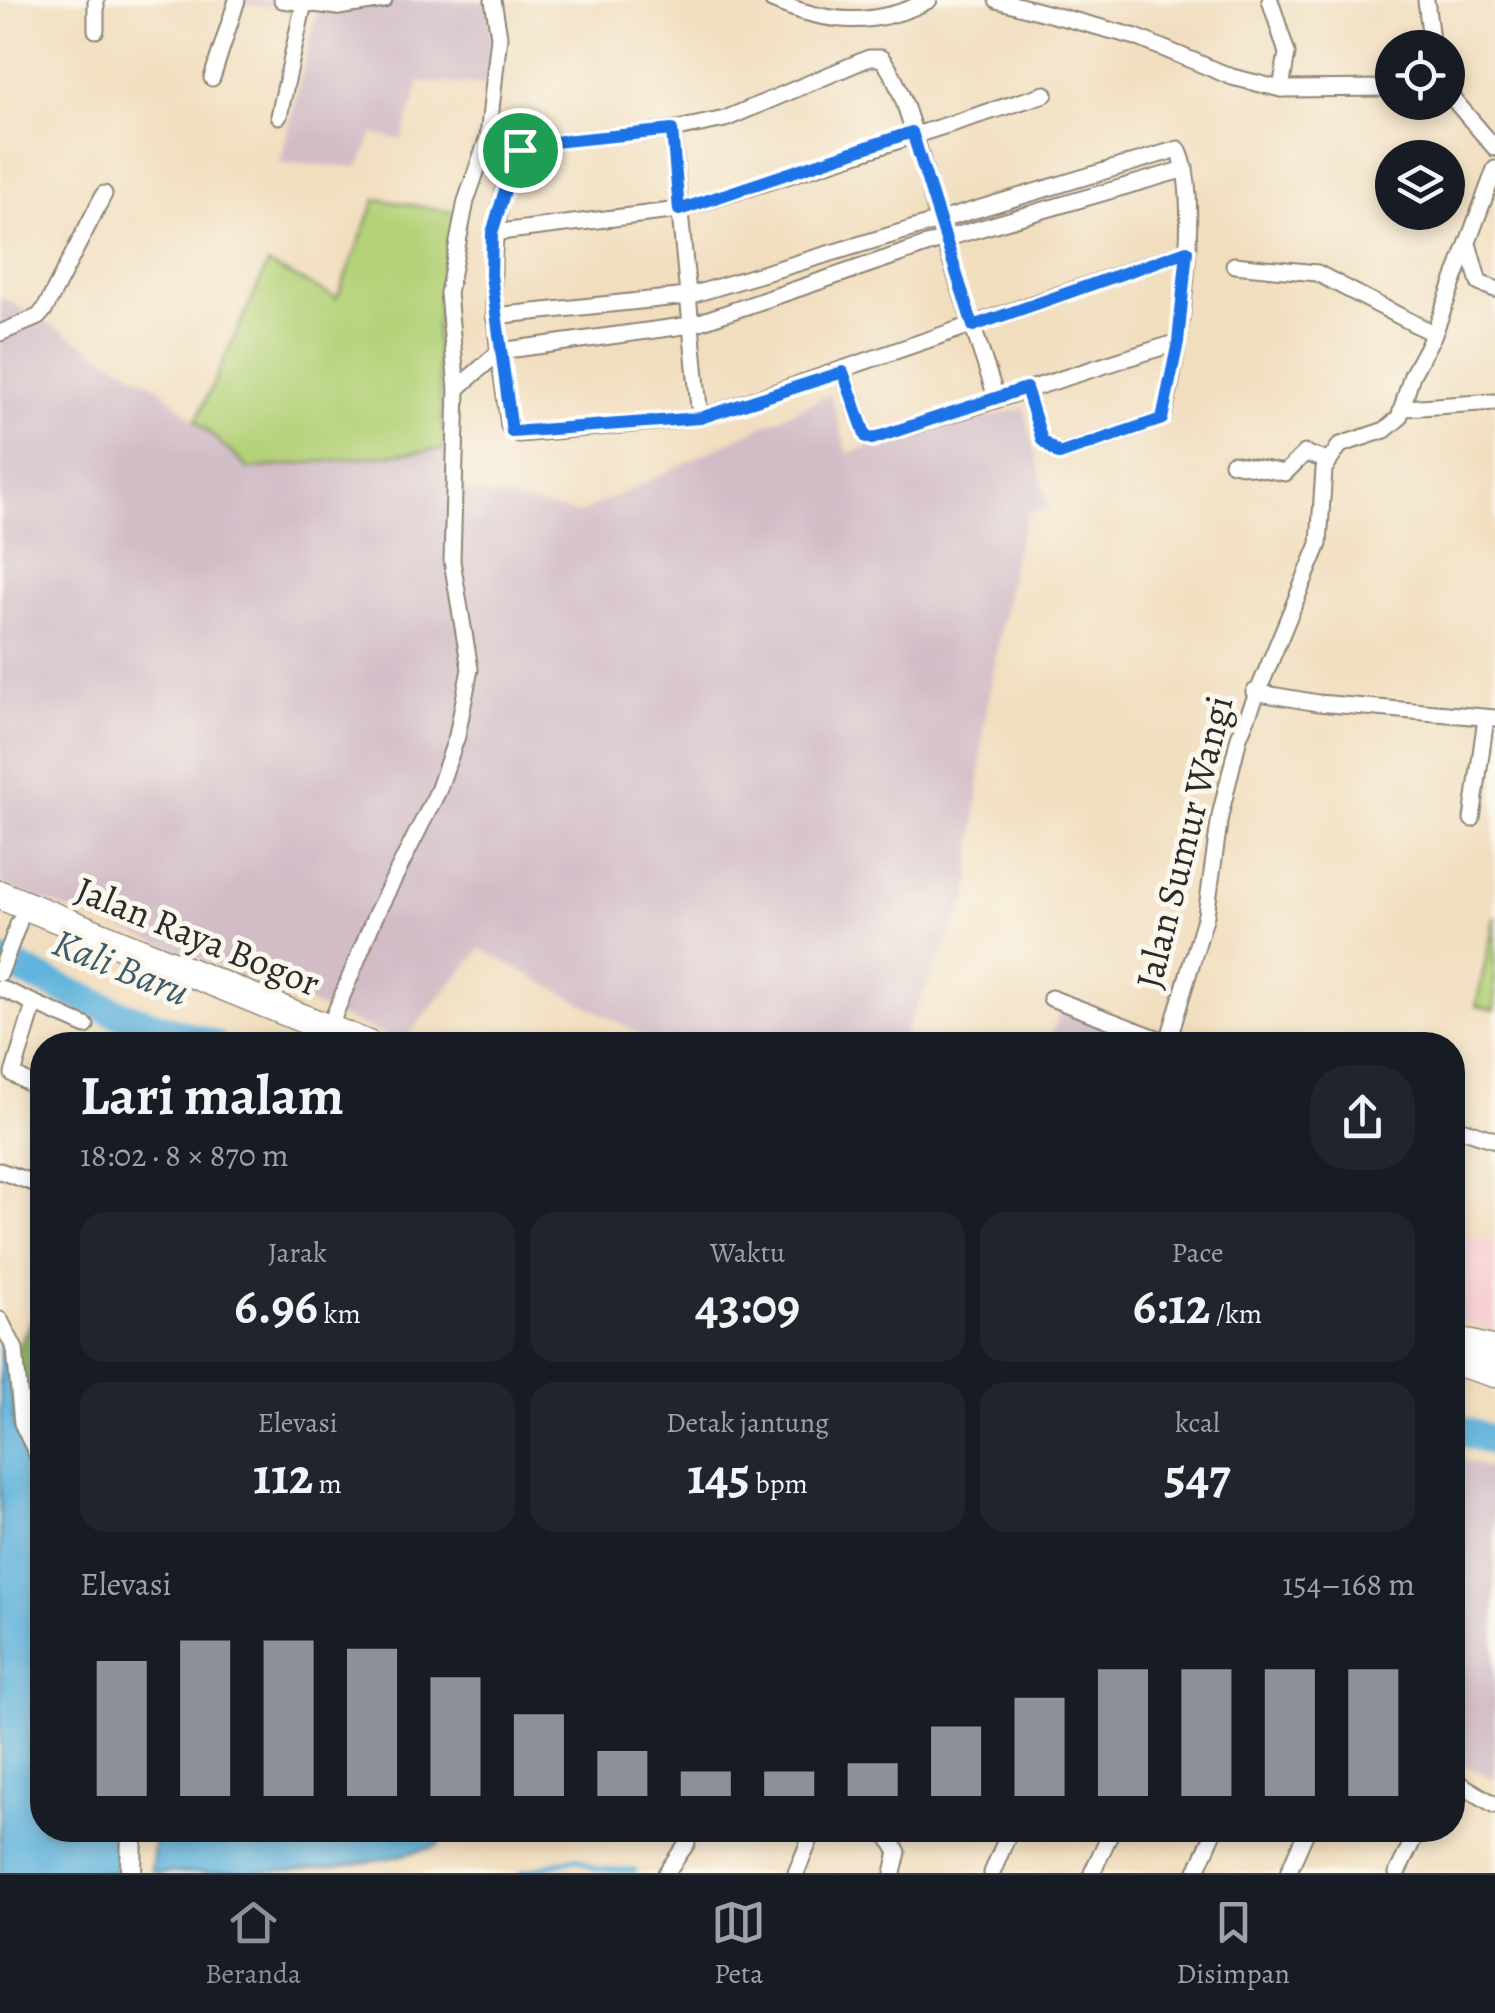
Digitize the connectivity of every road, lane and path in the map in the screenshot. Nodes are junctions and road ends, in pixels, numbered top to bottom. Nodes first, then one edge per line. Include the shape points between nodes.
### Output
1 (96, 0) edge
2 (237, 0) edge
3 (282, 0) edge
4 (384, 0) edge
5 (493, 0) edge
6 (772, 0) edge
7 (928, 0) edge
8 (997, 0) edge
9 (1066, 0) edge
10 (1270, 0) edge
11 (1426, 0) edge
12 (304, 3) junction
13 (339, 4) edge
14 (1060, 18) junction
15 (96, 30) dead end
16 (1430, 30) edge
17 (212, 78) dead end
18 (1375, 88) edge
19 (1281, 90) junction
20 (1045, 94) dead end
21 (1465, 113) edge
22 (280, 116) dead end
23 (672, 130) junction
24 (912, 132) junction
25 (1495, 148) edge
26 (1185, 169) junction
27 (1495, 169) edge
28 (104, 194) dead end
29 (679, 210) junction
30 (939, 222) junction
31 (492, 233) junction
32 (944, 239) junction
33 (1469, 247) junction
34 (1187, 251) junction
35 (1234, 265) dead end
36 (1495, 289) edge
37 (688, 296) junction
38 (494, 316) junction
39 (691, 325) junction
40 (973, 326) junction
41 (0, 334) edge
42 (1434, 334) junction
43 (1178, 342) junction
44 (500, 351) junction
45 (843, 372) junction
46 (1026, 388) junction
47 (457, 389) junction
48 (996, 398) junction
49 (1495, 402) edge
50 (1405, 408) junction
51 (700, 418) junction
52 (1328, 461) junction
53 (1232, 463) dead end
54 (1254, 692) junction
55 (1491, 718) edge
56 (1472, 819) dead end
57 (0, 895) edge
58 (9, 918) edge
59 (0, 972) edge
60 (0, 988) edge
61 (1051, 998) dead end
62 (34, 1005) junction
63 (86, 1026) dead end
64 (301, 1032) edge
65 (304, 1032) edge
66 (325, 1032) edge
67 (1137, 1032) edge
68 (1171, 1032) edge
69 (30, 1084) edge
70 (1465, 1130) edge
71 (1495, 1140) edge
72 (0, 1171) edge
73 (30, 1182) edge
74 (0, 1320) edge
75 (1465, 1343) edge
76 (1495, 1351) edge
77 (1465, 1364) edge
78 (1495, 1373) edge
79 (30, 1440) edge
80 (1465, 1787) edge
81 (1495, 1804) edge
82 (132, 1842) edge
83 (687, 1842) edge
84 (809, 1842) edge
85 (892, 1842) edge
86 (1005, 1842) edge
87 (1106, 1842) edge
88 (1210, 1842) edge
89 (1302, 1842) edge
90 (1412, 1842) edge
91 (131, 1873) edge
92 (666, 1873) edge
93 (796, 1873) edge
94 (893, 1873) edge
95 (992, 1873) edge
96 (1092, 1873) edge
97 (1196, 1873) edge
98 (1288, 1873) edge
99 (1397, 1873) edge

1 - 15 street
2 - 17 street
3 - 12 street
4 - 13 street
5 - 47 street via 499,36 488,137 466,200 448,293
6 - 7 street via 838,21 872,21
8 - 14 street
9 - 14 street
10 - 19 street via 1287,53
11 - 16 street
12 - 13 street
12 - 22 street
14 - 19 street via 1136,37
18 - 19 street
20 - 24 street
21 - 25 street
23 - 24 street via 725,119 874,56 885,61
23 - 29 street
23 - 31 street via 520,150
24 - 29 street
24 - 30 street
26 - 30 street via 1174,148
26 - 32 street
26 - 34 street
27 - 33 street
28 - 41 street via 45,309
29 - 31 street
29 - 37 street
30 - 32 street
30 - 37 street
31 - 38 street
32 - 39 street
32 - 40 street
33 - 36 street via 1479,283
33 - 42 street
34 - 40 street
34 - 43 street
35 - 42 street via 1316,273
37 - 38 street
37 - 39 street
38 - 44 street
39 - 44 street
39 - 51 street
40 - 45 street
40 - 48 street
42 - 50 street via 1412,375
43 - 46 street
43 - 46 street via 1162,419 1080,450 1059,454 1042,440
44 - 47 street
44 - 51 street via 515,433
45 - 48 street via 872,439
45 - 51 street
46 - 48 street
47 - 66 street via 452,562 470,669 457,736
49 - 50 street
50 - 52 street via 1392,426 1340,446
52 - 53 street via 1304,454 1285,473
52 - 54 street, Jalan Sumur Wangi via 1318,544
54 - 55 street
54 - 68 street, Jalan Sumur Wangi via 1228,774 1206,914
55 - 56 street
57 - 65 highway, Jalan Raya Bogor
58 - 59 street via 10,950
58 - 64 highway, Jalan Raya Bogor
60 - 62 street
61 - 67 street
62 - 63 street
62 - 69 street via 12,1074
70 - 71 street
72 - 73 street
74 - 79 street via 15,1349 22,1423
75 - 76 highway
77 - 78 highway
80 - 81 street
82 - 91 street
83 - 92 street
84 - 93 street
85 - 94 street via 898,1852
86 - 95 street
87 - 96 street
88 - 97 street
89 - 98 street
90 - 99 street

